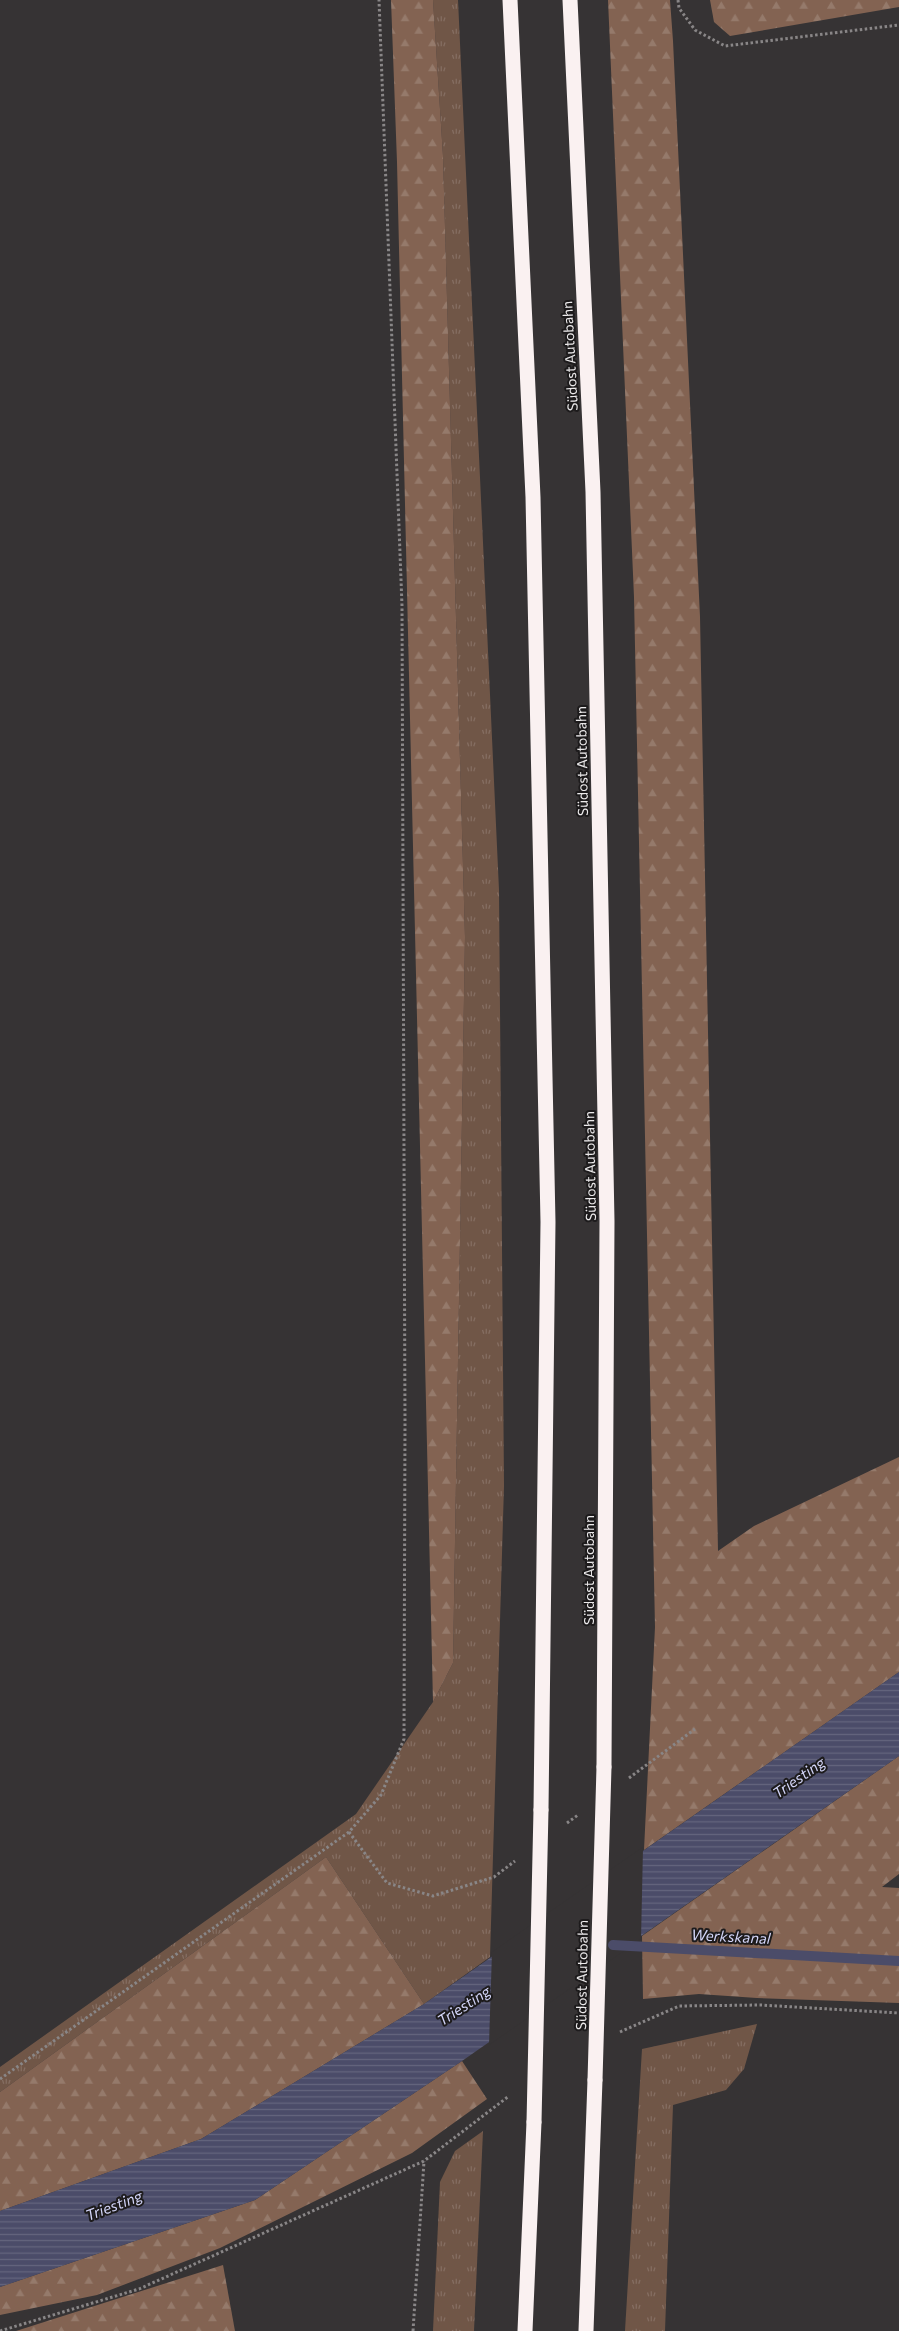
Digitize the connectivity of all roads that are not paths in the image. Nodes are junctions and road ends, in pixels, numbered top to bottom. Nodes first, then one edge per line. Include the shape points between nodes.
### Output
1 (510, 0) edge
2 (570, 0) edge
3 (525, 2331) edge
4 (586, 2331) edge

1 - 3 highway, bridge via 533,498 548,1222 541,1810 534,2122
2 - 4 highway, Südost Autobahn, bridge via 593,492 606,1161 604,1768

